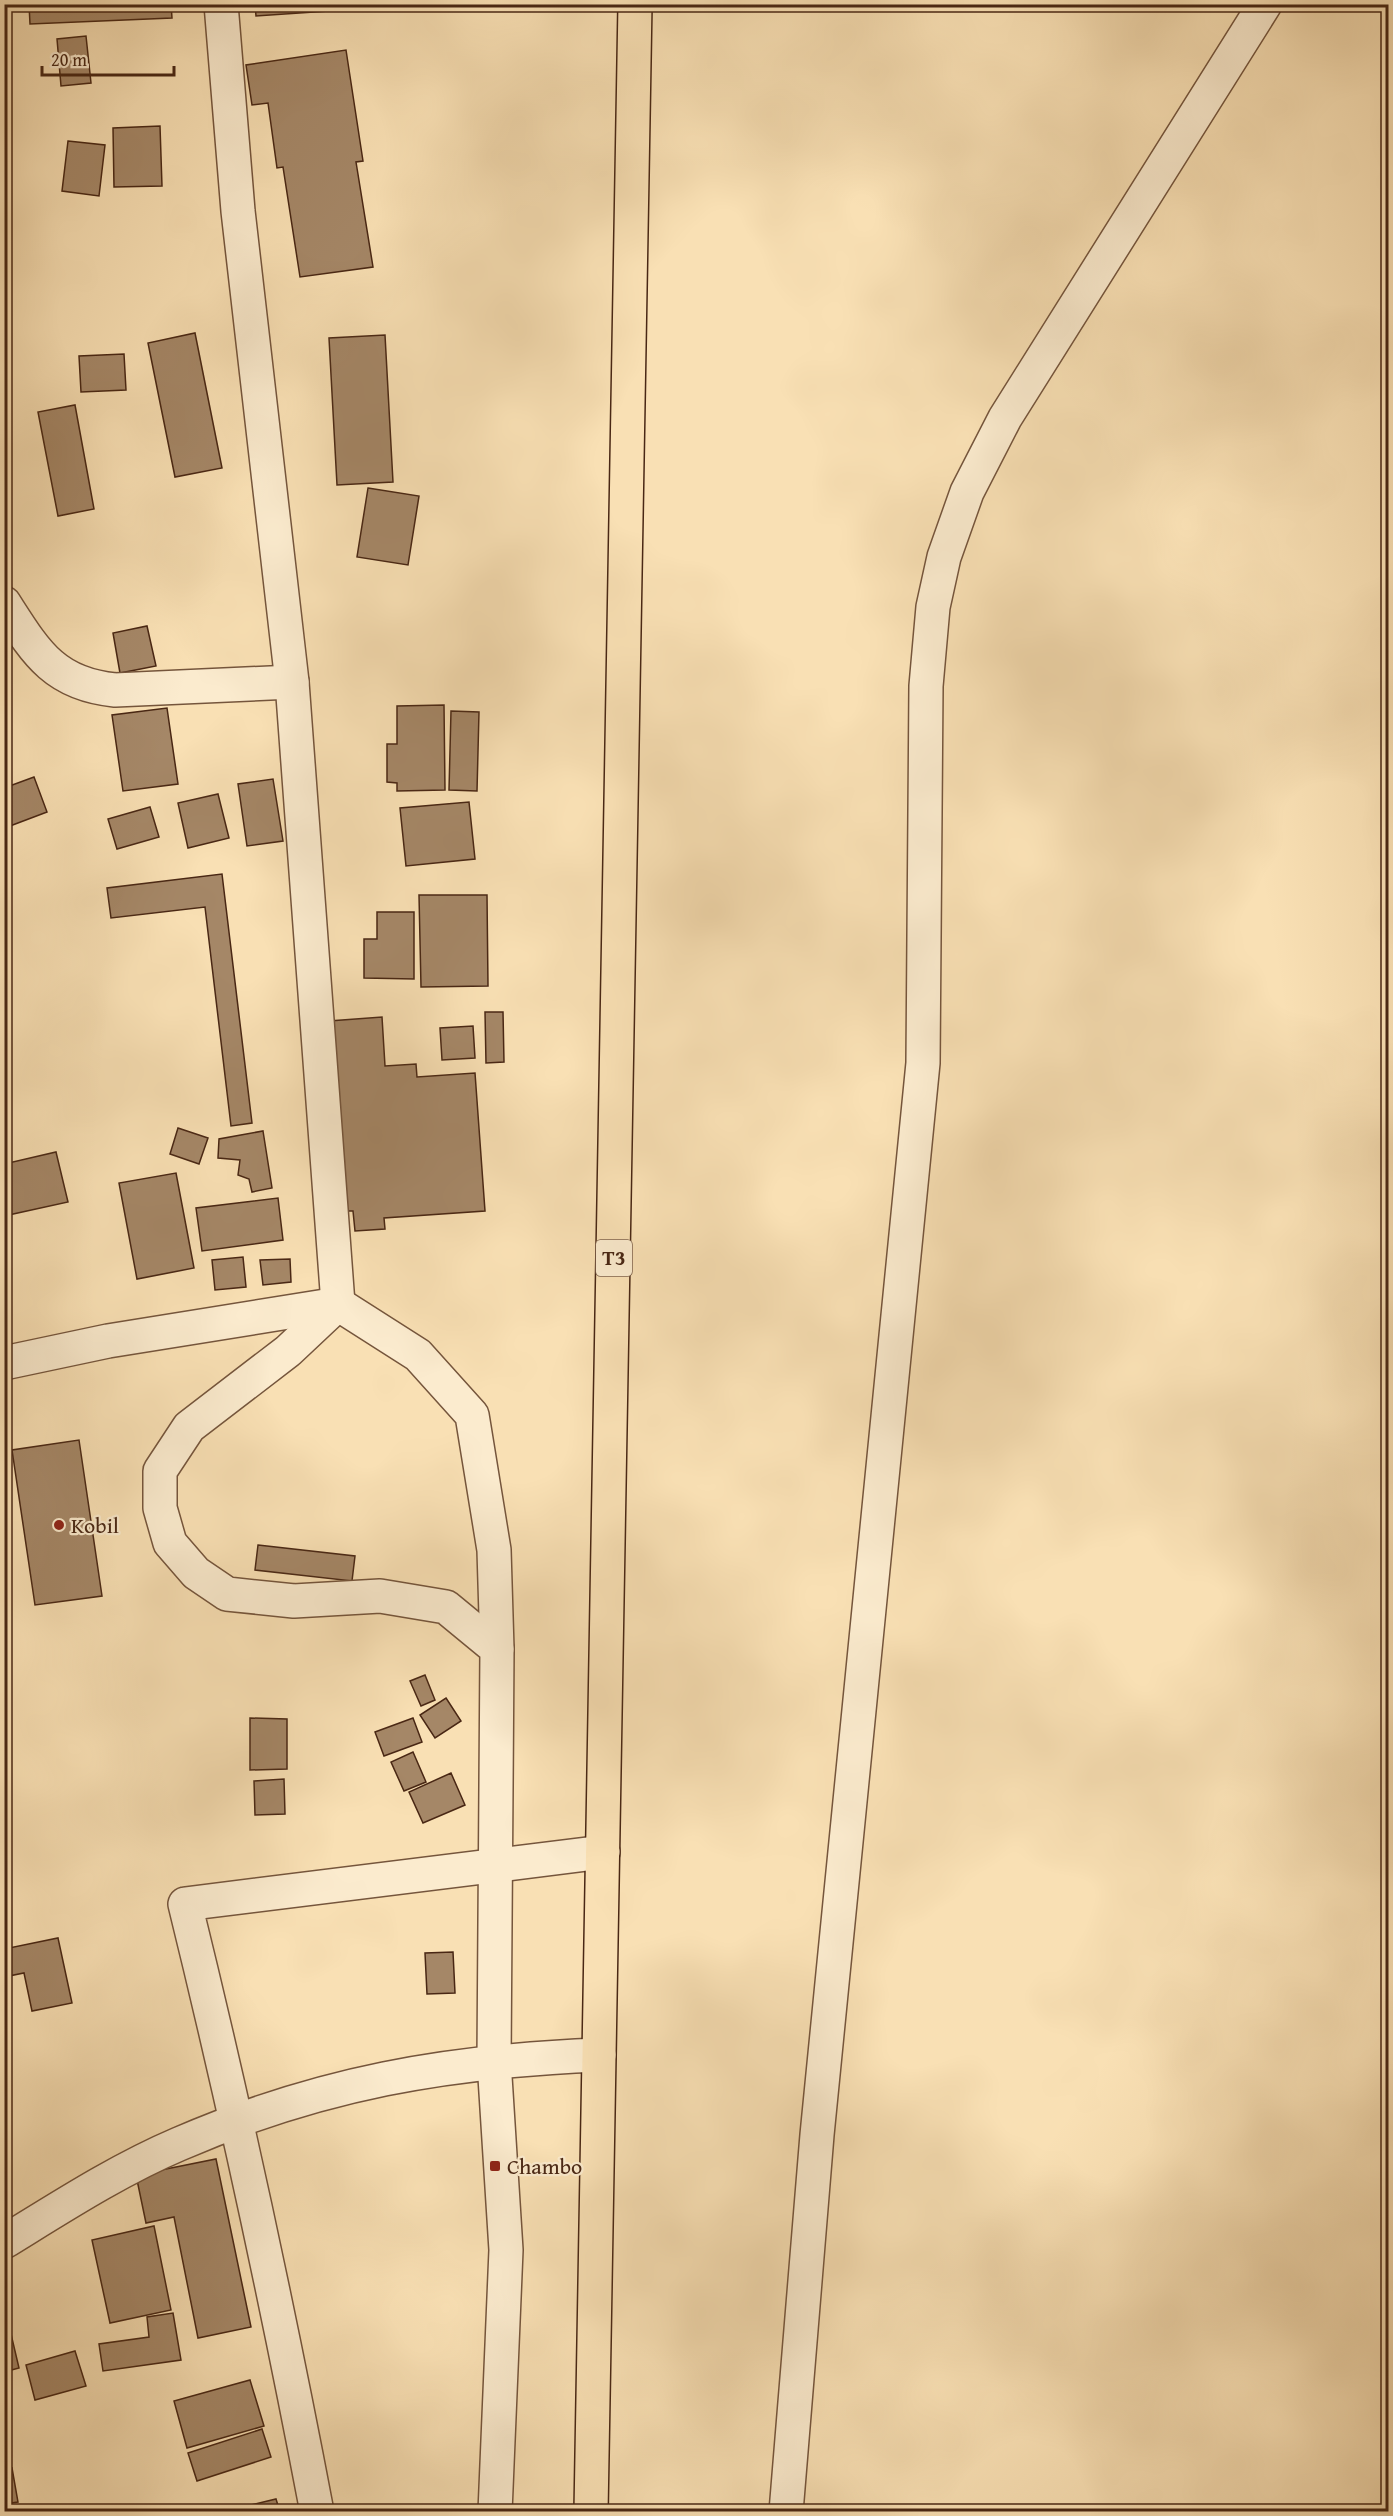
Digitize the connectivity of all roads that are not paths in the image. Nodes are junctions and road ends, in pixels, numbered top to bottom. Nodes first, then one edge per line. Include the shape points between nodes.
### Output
1 (221, 4) edge
2 (635, 4) edge
3 (1266, 4) edge
4 (4, 603) edge
5 (292, 682) junction
6 (338, 1304) junction
7 (4, 1363) edge
8 (497, 1649) junction
9 (603, 1852) junction
10 (493, 1866) junction
11 (599, 2055) junction
12 (494, 2061) junction
13 (238, 2120) junction
14 (4, 2242) edge
15 (317, 2511) edge
16 (495, 2511) edge
17 (591, 2511) edge
18 (786, 2511) edge

1 - 5 street via 238,211
2 - 9 highway, T3
3 - 18 street via 1005,418 967,492 944,557 933,607 926,686 923,1063 816,2135
4 - 5 street via 36,653 57,672 97,688
5 - 6 street
6 - 7 street via 108,1341
6 - 8 street via 418,1355 472,1415 494,1550
6 - 8 street via 288,1351 189,1427 160,1471 160,1508 170,1544 196,1573 227,1594 294,1601 380,1596 446,1607
8 - 10 street
9 - 10 street
9 - 11 highway, T3
10 - 12 street
10 - 13 street via 185,1904
11 - 12 street
11 - 17 highway, T3
12 - 13 street via 380,2078
12 - 16 street via 506,2250
13 - 14 street via 111,2178
13 - 15 street

